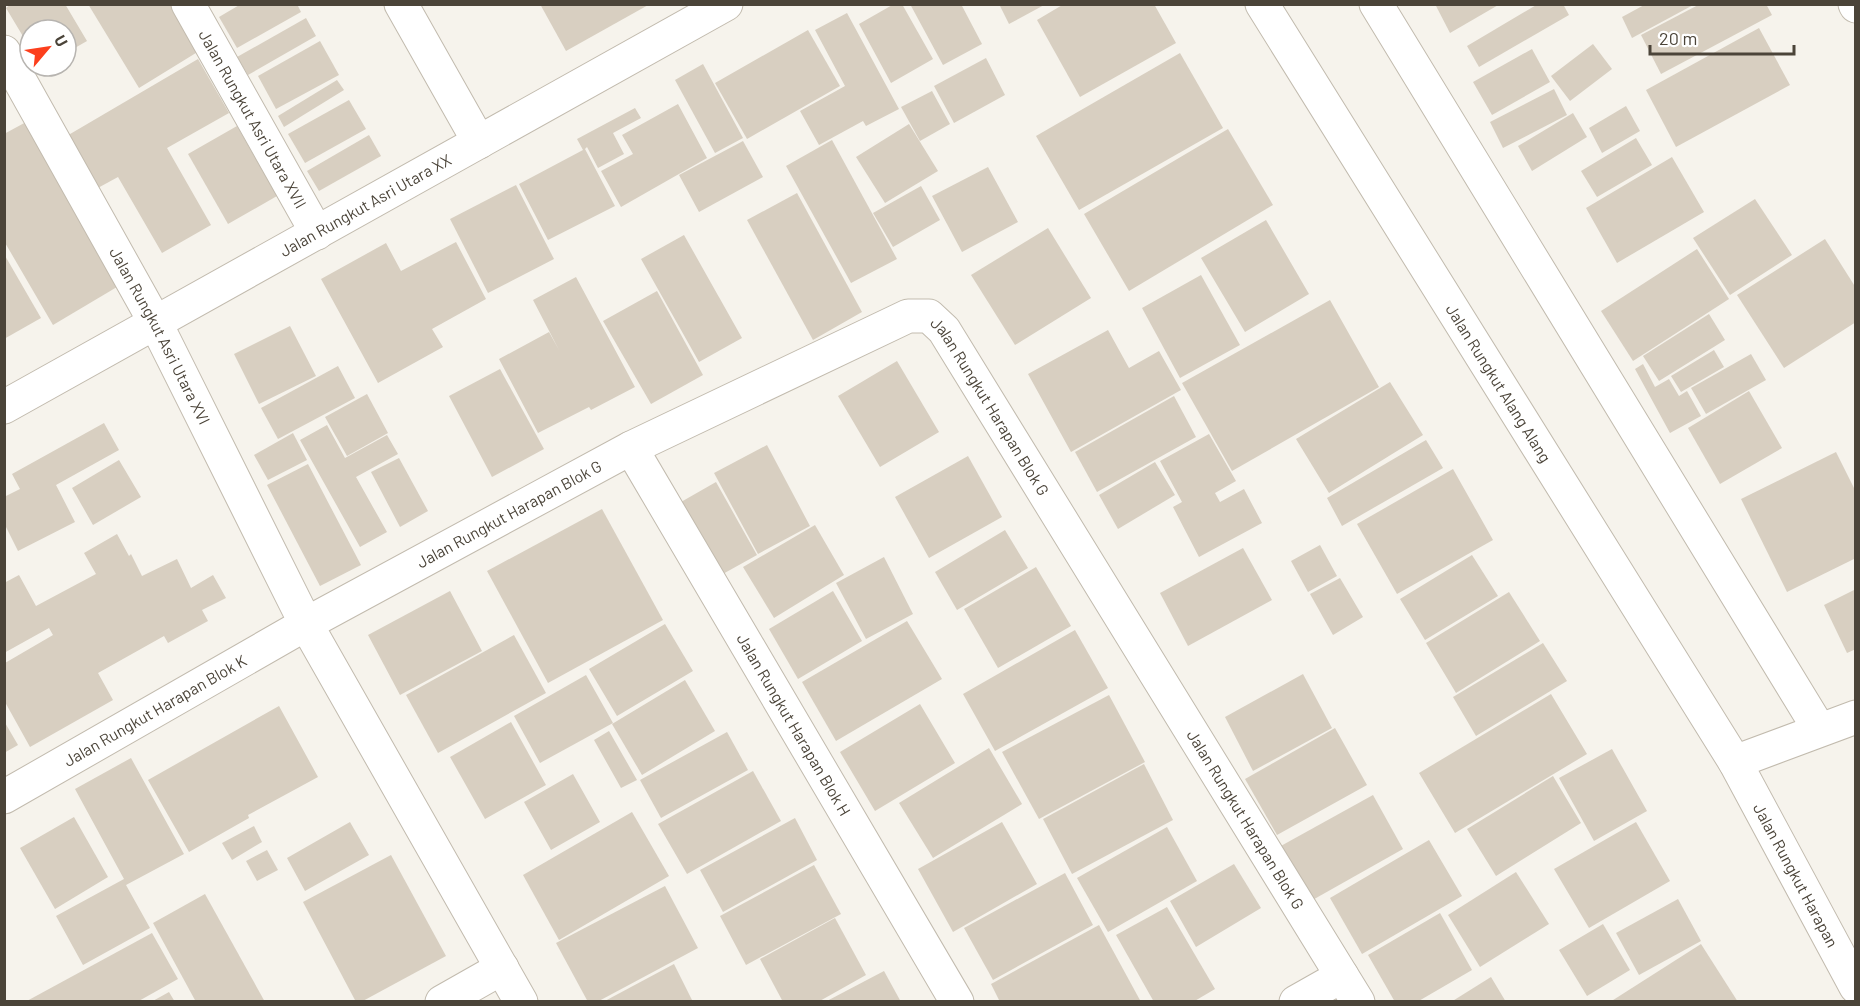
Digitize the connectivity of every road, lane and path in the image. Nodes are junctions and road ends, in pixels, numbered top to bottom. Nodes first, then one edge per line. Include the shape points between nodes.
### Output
1 (188, 4) edge
2 (401, 4) edge
3 (1262, 4) edge
4 (1376, 4) edge
5 (725, 5) edge
6 (4, 52) edge
7 (479, 142) junction
8 (317, 233) junction
9 (155, 322) junction
10 (4, 407) edge
11 (631, 448) junction
12 (306, 624) junction
13 (1856, 717) edge
14 (1819, 729) junction
15 (1735, 762) junction
16 (4, 797) edge
17 (502, 968) junction
18 (1856, 987) edge
19 (1350, 989) edge
20 (442, 1002) edge
21 (521, 1002) edge
22 (957, 1002) edge
23 (1296, 1002) edge

1 - 8 street, Jalan Rungkut Asri Utara XVII
2 - 7 street
3 - 15 street, Jalan Rungkut Alang Alang
4 - 14 street
5 - 7 street, Jalan Rungkut Asri Utara XX
6 - 9 street, Jalan Rungkut Asri Utara XVI
7 - 8 street, Jalan Rungkut Asri Utara XX
8 - 9 street, Jalan Rungkut Asri Utara XX
9 - 10 street, Jalan Rungkut Asri Utara XX
9 - 12 street, Jalan Rungkut Asri Utara XVI
11 - 12 street, Jalan Rungkut Harapan Blok G
11 - 19 street, Jalan Rungkut Harapan Blok G via 908,315 929,316 944,330
11 - 22 street, Jalan Rungkut Harapan Blok H
12 - 16 street, Jalan Rungkut Harapan Blok K
12 - 17 street
13 - 14 street
14 - 15 street
15 - 18 street, Jalan Rungkut Harapan
17 - 20 street
17 - 21 street
19 - 23 street

